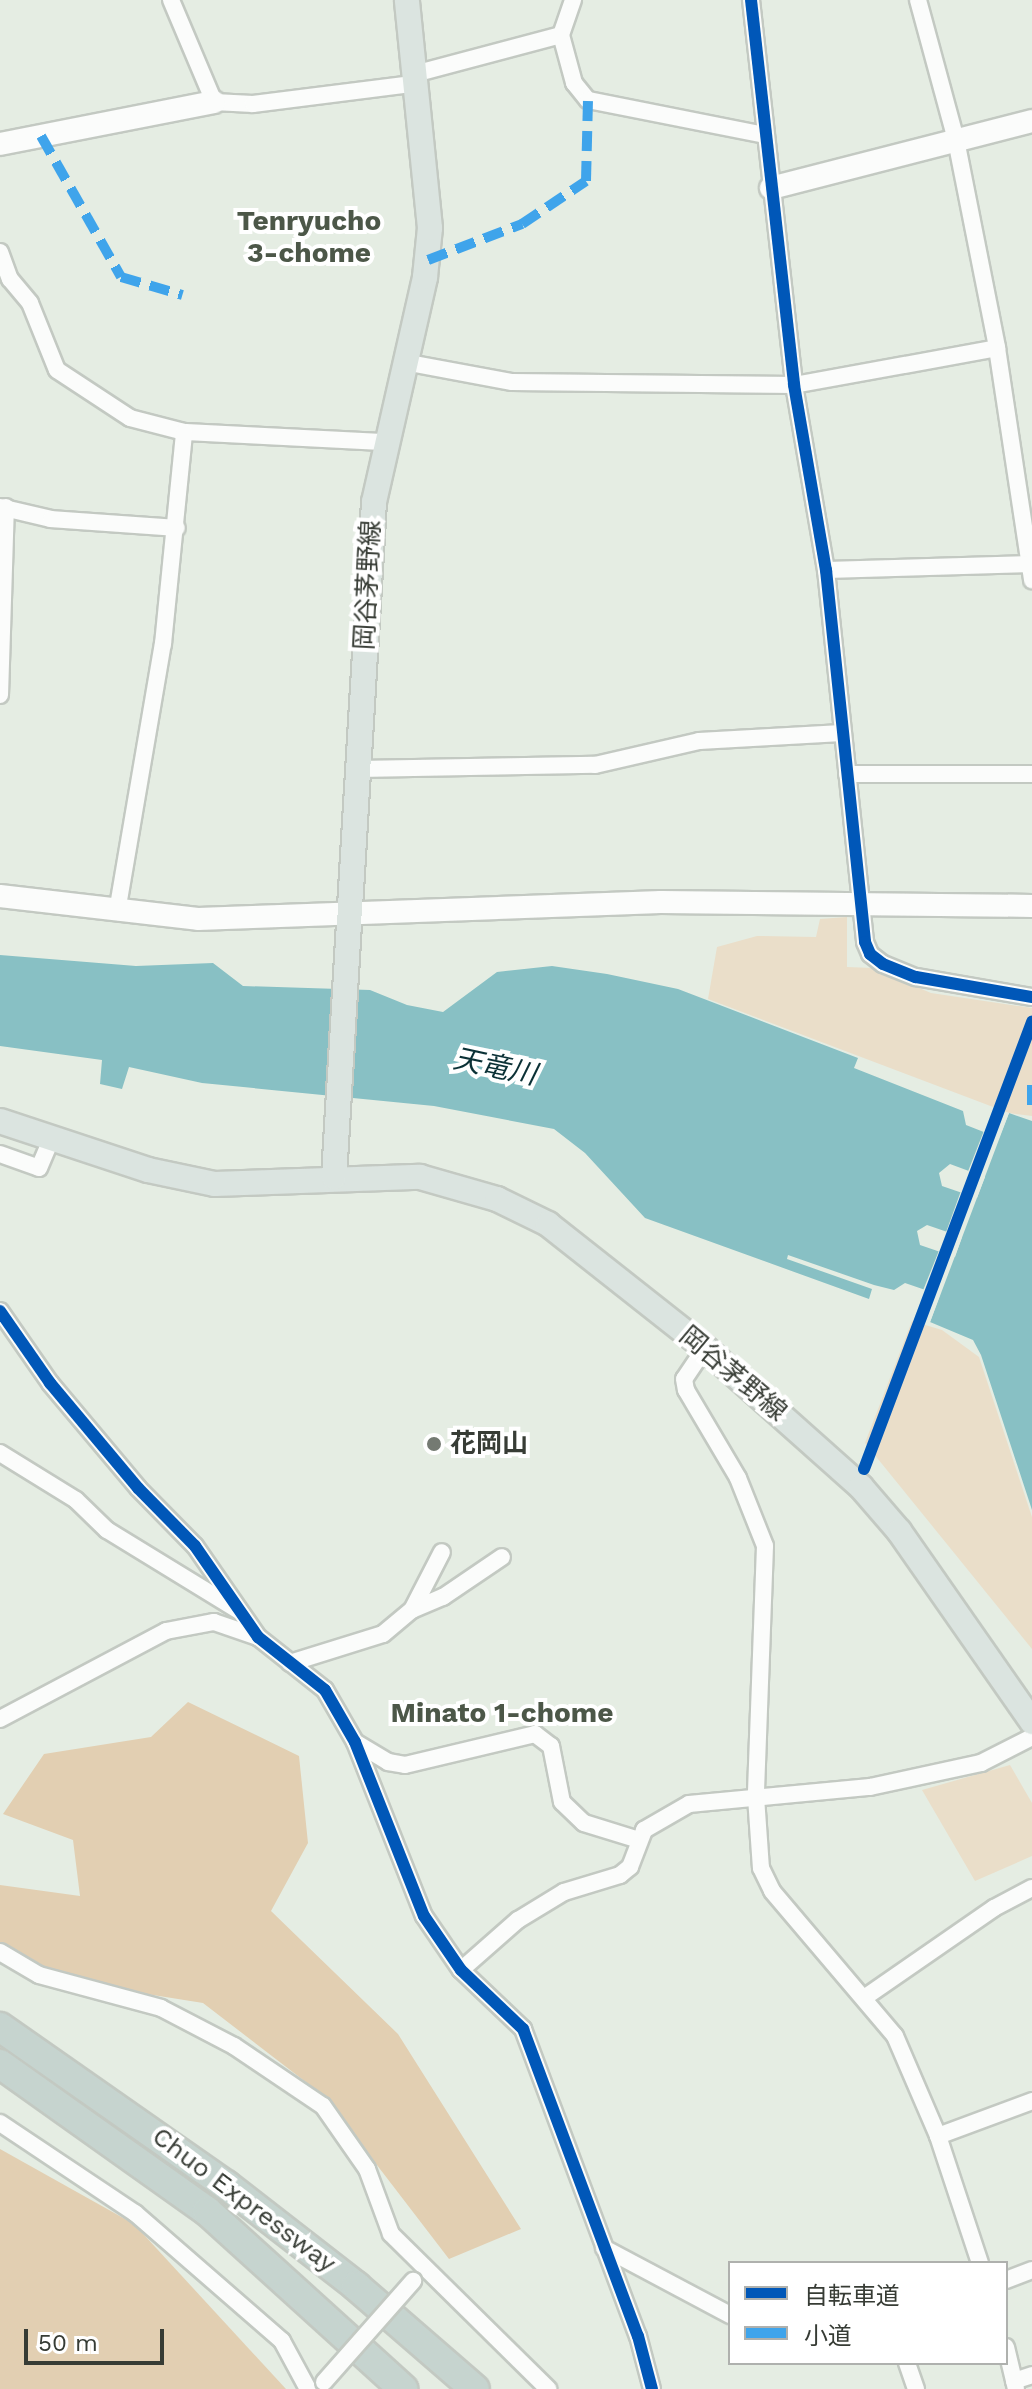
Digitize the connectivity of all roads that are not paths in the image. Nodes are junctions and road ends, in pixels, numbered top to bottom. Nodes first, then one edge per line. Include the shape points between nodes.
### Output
1 (171, 0) edge
2 (407, 0) edge
3 (573, 0) edge
4 (751, 0) edge
5 (918, 0) edge
6 (561, 35) junction
7 (418, 78) junction
8 (214, 102) junction
9 (1032, 121) edge
10 (765, 135) junction
11 (956, 140) junction
12 (0, 144) edge
13 (771, 188) junction
14 (0, 252) edge
15 (5, 280) edge
16 (997, 348) junction
17 (404, 362) junction
18 (794, 385) junction
19 (184, 432) junction
20 (384, 442) junction
21 (3, 507) edge
22 (177, 528) junction
23 (826, 570) junction
24 (1031, 570) edge
25 (0, 695) edge
26 (842, 733) junction
27 (358, 769) junction
28 (847, 774) junction
29 (1032, 774) edge
30 (0, 896) edge
31 (863, 903) junction
32 (1032, 906) edge
33 (117, 912) junction
34 (348, 926) junction
35 (1032, 997) edge
36 (0, 1121) edge
37 (51, 1140) junction
38 (0, 1154) edge
39 (334, 1165) junction
40 (0, 1311) edge
41 (705, 1348) junction
42 (0, 1453) edge
43 (442, 1552) dead end
44 (502, 1557) dead end
45 (412, 1610) junction
46 (244, 1613) junction
47 (258, 1637) junction
48 (290, 1663) junction
49 (0, 1719) edge
50 (1032, 1722) edge
51 (1032, 1737) edge
52 (355, 1742) junction
53 (756, 1797) junction
54 (639, 1840) junction
55 (1032, 1888) edge
56 (0, 1952) edge
57 (461, 1970) junction
58 (864, 1998) junction
59 (0, 2008) edge
60 (0, 2027) edge
61 (0, 2064) edge
62 (0, 2081) edge
63 (1032, 2101) edge
64 (0, 2123) edge
65 (938, 2136) junction
66 (604, 2248) junction
67 (979, 2261) edge
68 (1032, 2270) edge
69 (418, 2275) junction
70 (1008, 2279) edge
71 (356, 2286) junction
72 (728, 2314) edge
73 (1008, 2355) edge
74 (908, 2365) edge
75 (1032, 2375) edge
76 (321, 2385) edge
77 (1015, 2385) edge
78 (308, 2389) edge
79 (390, 2389) edge
80 (403, 2389) edge
81 (475, 2389) edge
82 (548, 2389) edge
83 (652, 2389) edge
84 (916, 2389) edge

1 - 8 street
2 - 7 main road, 岡谷茅野線
3 - 6 street
4 - 10 street
5 - 11 street
6 - 7 street
6 - 10 street via 574,83 588,100
7 - 8 street via 253,104
7 - 17 main road, 岡谷茅野線 via 430,228 425,277
8 - 12 street
9 - 11 street
10 - 13 street
11 - 13 street
11 - 16 street
13 - 18 street
14 - 15 street
15 - 19 street via 30,303 57,370 130,418
16 - 18 street
16 - 24 street
17 - 18 street via 512,382
17 - 20 main road, 岡谷茅野線
18 - 23 street
19 - 20 street
19 - 22 street
20 - 27 main road, 岡谷茅野線 via 374,502
21 - 22 street via 51,519 122,520
21 - 25 street
22 - 33 street
23 - 24 street
23 - 26 street
26 - 27 street via 699,741 595,765
26 - 28 street
27 - 34 main road, 岡谷茅野線
28 - 29 street
28 - 31 street
30 - 33 street
31 - 32 street
31 - 34 street via 661,902
31 - 35 street via 865,942 883,964 955,986
33 - 34 street
34 - 39 main road, 岡谷茅野線
36 - 37 main road, 岡谷茅野線
37 - 38 street via 39,1168
37 - 39 main road, 岡谷茅野線 via 215,1184
39 - 41 main road, 岡谷茅野線 via 420,1177 497,1199 548,1224
40 - 46 street via 50,1383 138,1488 195,1546
41 - 50 main road, 岡谷茅野線 via 801,1430 890,1520
41 - 53 street via 684,1379 686,1390 738,1478 765,1546
42 - 46 street via 76,1500 131,1546
43 - 45 street
44 - 45 street via 443,1597
45 - 48 street via 383,1634
46 - 47 street
47 - 48 street
47 - 49 street via 214,1622 166,1631
48 - 52 street via 325,1690
51 - 53 street via 981,1763 807,1796
52 - 54 street via 388,1762 405,1765 535,1734 551,1746 562,1802 584,1823
52 - 57 street via 424,1916
53 - 54 street via 689,1804 662,1816
53 - 58 street via 756,1845 772,1891
54 - 57 street via 630,1867 620,1875 564,1892 518,1920
55 - 58 street via 994,1908
56 - 69 street via 39,1975 161,2008 234,2046 323,2106 367,2169 391,2234
57 - 66 street via 523,2029
58 - 65 street via 895,2036
59 - 71 highway via 229,2168
60 - 71 highway, Chuo Expressway via 153,2131
61 - 80 highway, Chuo Expressway via 207,2211
62 - 79 highway via 202,2225
63 - 65 street
64 - 78 street via 135,2213 282,2341
65 - 67 street
66 - 72 street
66 - 83 street
68 - 70 street
69 - 76 street, bridge
69 - 82 street
71 - 81 highway, Chuo Expressway
73 - 77 street
74 - 84 street
75 - 77 street

